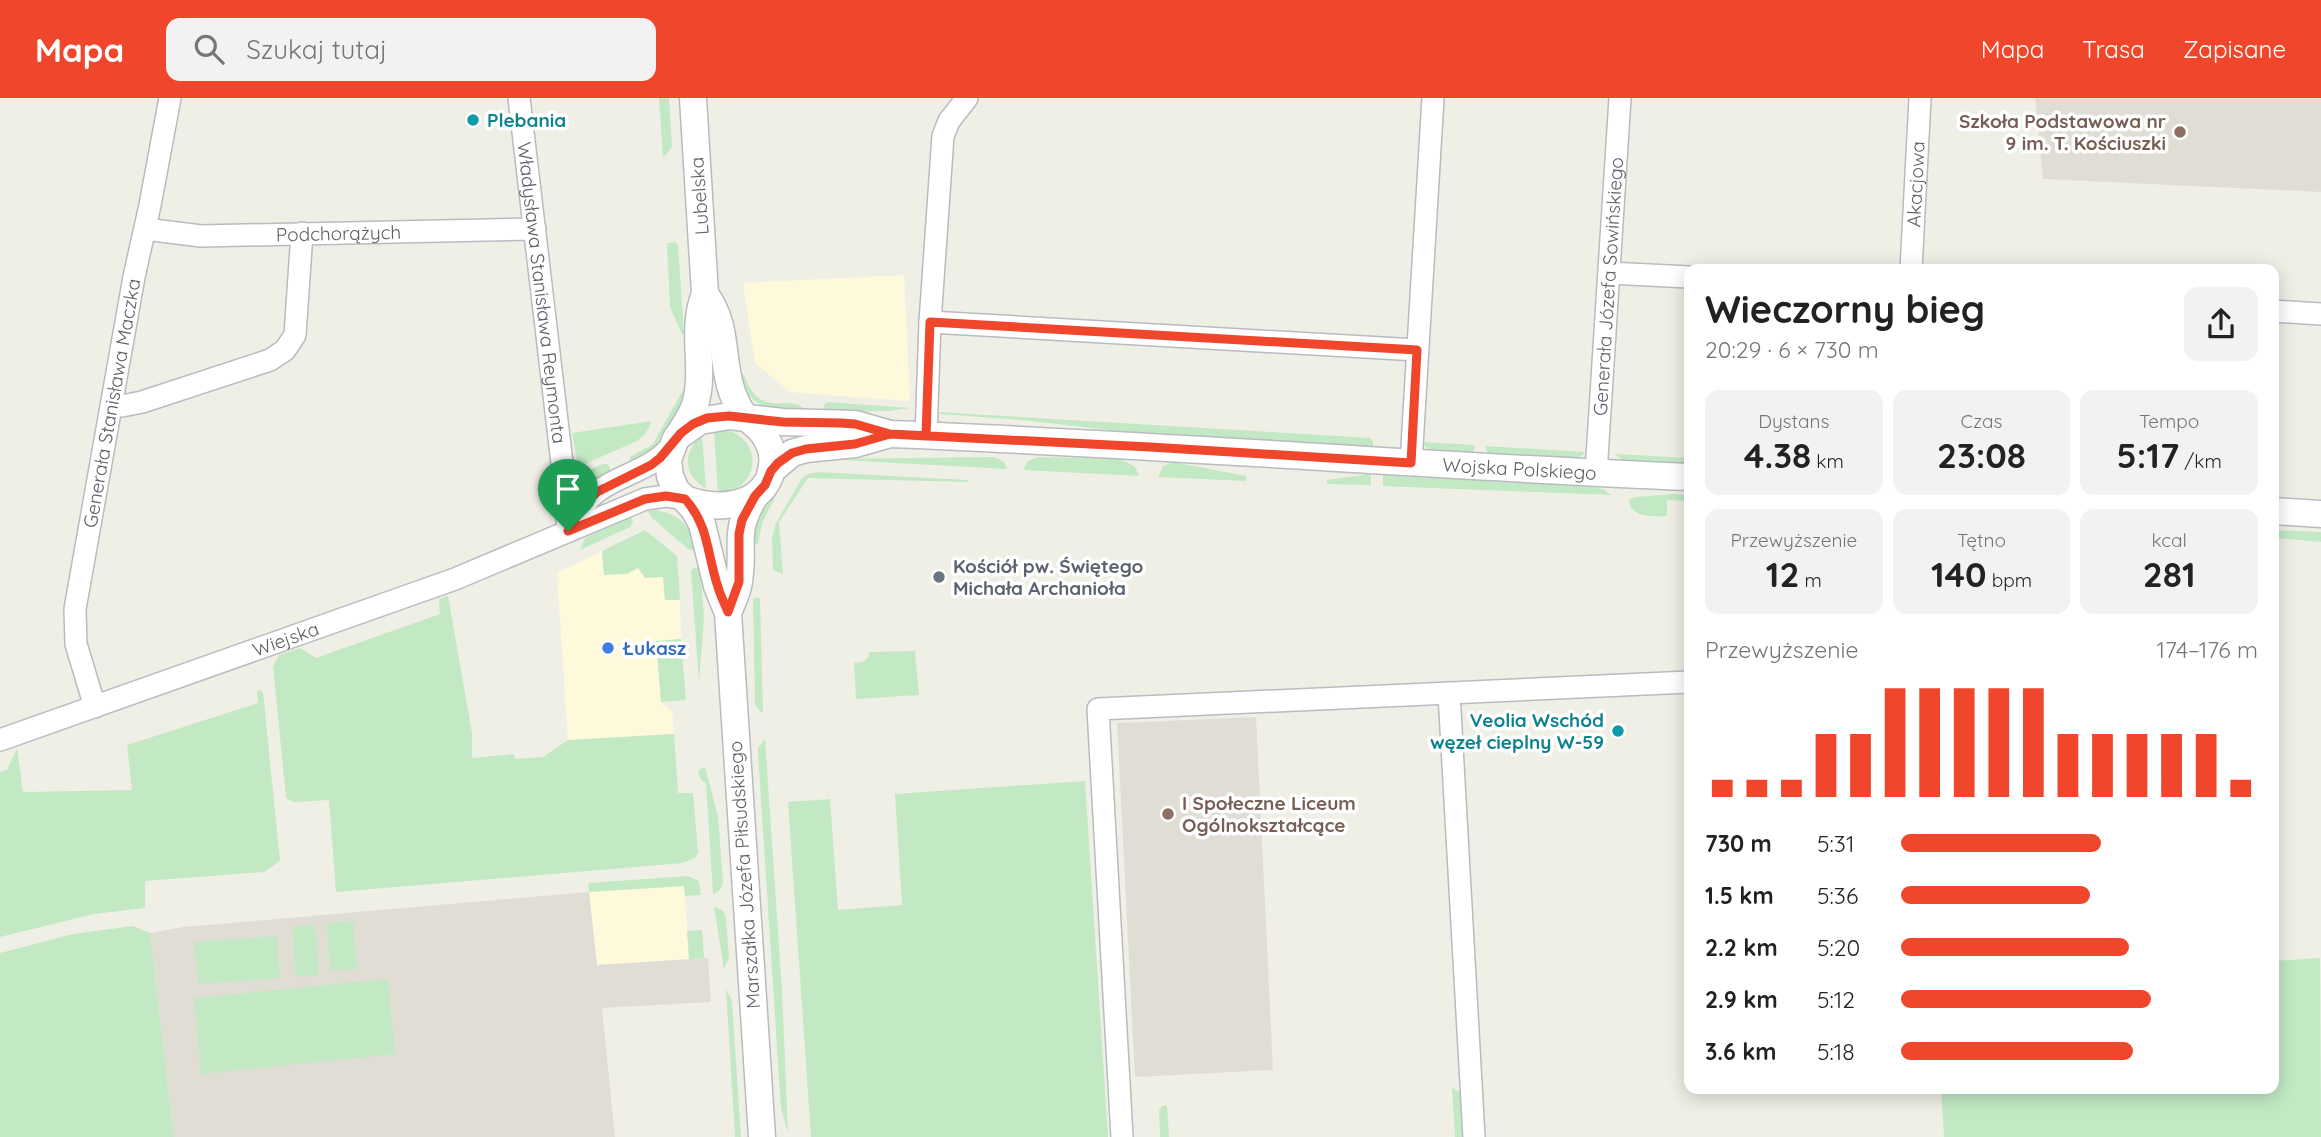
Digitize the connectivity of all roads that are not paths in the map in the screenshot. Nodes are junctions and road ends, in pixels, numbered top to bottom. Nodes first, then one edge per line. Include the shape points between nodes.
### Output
1 (170, 98) edge
2 (519, 98) edge
3 (692, 98) edge
4 (967, 98) edge
5 (1433, 98) edge
6 (1620, 98) edge
7 (1920, 98) edge
8 (145, 229) junction
9 (535, 229) junction
10 (302, 233) junction
11 (1911, 264) edge
12 (1609, 273) junction
13 (1684, 277) edge
14 (705, 295) junction
15 (2279, 311) edge
16 (2321, 314) edge
17 (930, 322) junction
18 (1417, 350) junction
19 (112, 404) junction
20 (746, 417) junction
21 (890, 434) junction
22 (926, 436) junction
23 (674, 441) junction
24 (1411, 463) junction
25 (771, 471) junction
26 (1596, 473) junction
27 (1684, 477) edge
28 (755, 496) junction
29 (685, 499) junction
30 (2279, 511) edge
31 (2321, 514) edge
32 (568, 531) junction
33 (728, 612) junction
34 (1684, 681) edge
35 (1450, 693) junction
36 (96, 707) junction
37 (0, 740) edge
38 (762, 1137) edge
39 (1122, 1137) edge
40 (1474, 1137) edge

1 - 8 street, Generała Stanisława Maczka
2 - 9 street, Władysława Stanisława Reymonta
3 - 14 street, Lubelska
4 - 17 street via 943,136
5 - 18 street
6 - 12 street, Generała Józefa Sowińskiego
7 - 11 street, Akacjowa
8 - 10 street, Podchorążych via 201,236
8 - 19 street, Generała Stanisława Maczka
9 - 10 street, Podchorążych
9 - 32 street, Władysława Stanisława Reymonta
10 - 19 street via 295,335 285,350 270,360 142,402
12 - 13 street
12 - 26 street, Generała Józefa Sowińskiego
14 - 20 street, Lubelska via 720,320 732,392
14 - 23 street, Lubelska via 698,324 698,395
15 - 16 street
17 - 18 street
17 - 22 street
18 - 24 street
19 - 36 street, Generała Stanisława Maczka via 74,621 79,658
20 - 21 street, Wojska Polskiego via 855,424
20 - 23 street via 707,418
20 - 25 street via 769,444
21 - 22 street, Wojska Polskiego
21 - 25 street, Wojska Polskiego via 799,451
22 - 24 street, Wojska Polskiego
23 - 29 street via 668,460 670,476
23 - 32 street via 651,465 597,492
24 - 26 street, Wojska Polskiego
25 - 28 street
26 - 27 street, Wojska Polskiego
28 - 29 street via 720,505
28 - 33 street, Marszałka Józefa Piłsudskiego via 742,520 739,582
29 - 32 street, Wiejska via 645,499
29 - 33 street, Marszałka Józefa Piłsudskiego via 702,524
30 - 31 street
32 - 36 street, Wiejska via 456,579
33 - 38 street, Marszałka Józefa Piłsudskiego
34 - 35 street
35 - 39 street via 1098,709
35 - 40 street
36 - 37 street, Wiejska

